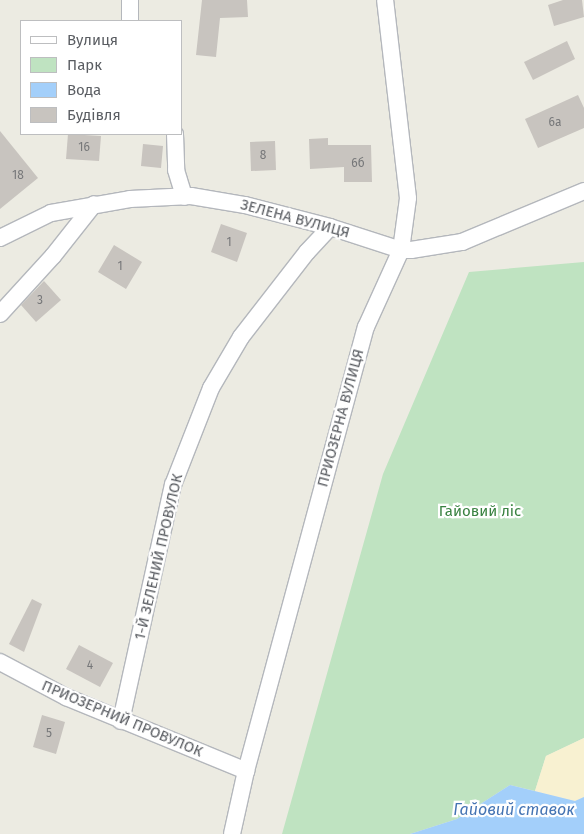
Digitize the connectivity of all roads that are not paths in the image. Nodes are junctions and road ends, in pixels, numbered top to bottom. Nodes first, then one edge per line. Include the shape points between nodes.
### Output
1 (130, 0) edge
2 (385, 0) edge
3 (130, 20) edge
4 (176, 135) edge
5 (584, 191) edge
6 (184, 197) junction
7 (94, 204) junction
8 (330, 227) junction
9 (0, 238) edge
10 (401, 250) junction
11 (0, 314) edge
12 (0, 662) edge
13 (121, 721) junction
14 (246, 771) junction
15 (232, 834) edge

1 - 3 street
2 - 10 street, ПРИОЗЕРНА ВУЛИЦЯ via 408,198
4 - 6 street via 176,170
5 - 10 street, ЗЕЛЕНА ВУЛИЦЯ via 462,242
6 - 7 street, ЗЕЛЕНА ВУЛИЦЯ
6 - 8 street, ЗЕЛЕНА ВУЛИЦЯ via 245,205
7 - 9 street, ЗЕЛЕНА ВУЛИЦЯ via 52,213
7 - 11 street via 53,256
8 - 10 street, ЗЕЛЕНА ВУЛИЦЯ
8 - 13 street, 1-Й ЗЕЛЕНИЙ ПРОВУЛОК via 306,252 241,337 212,388 173,485
10 - 14 street, ПРИОЗЕРНА ВУЛИЦЯ via 366,327
12 - 13 street, ПРИОЗЕРНИЙ ПРОВУЛОК via 66,698
13 - 14 street, ПРИОЗЕРНИЙ ПРОВУЛОК
14 - 15 street, ПРИОЗЕРНА ВУЛИЦЯ

